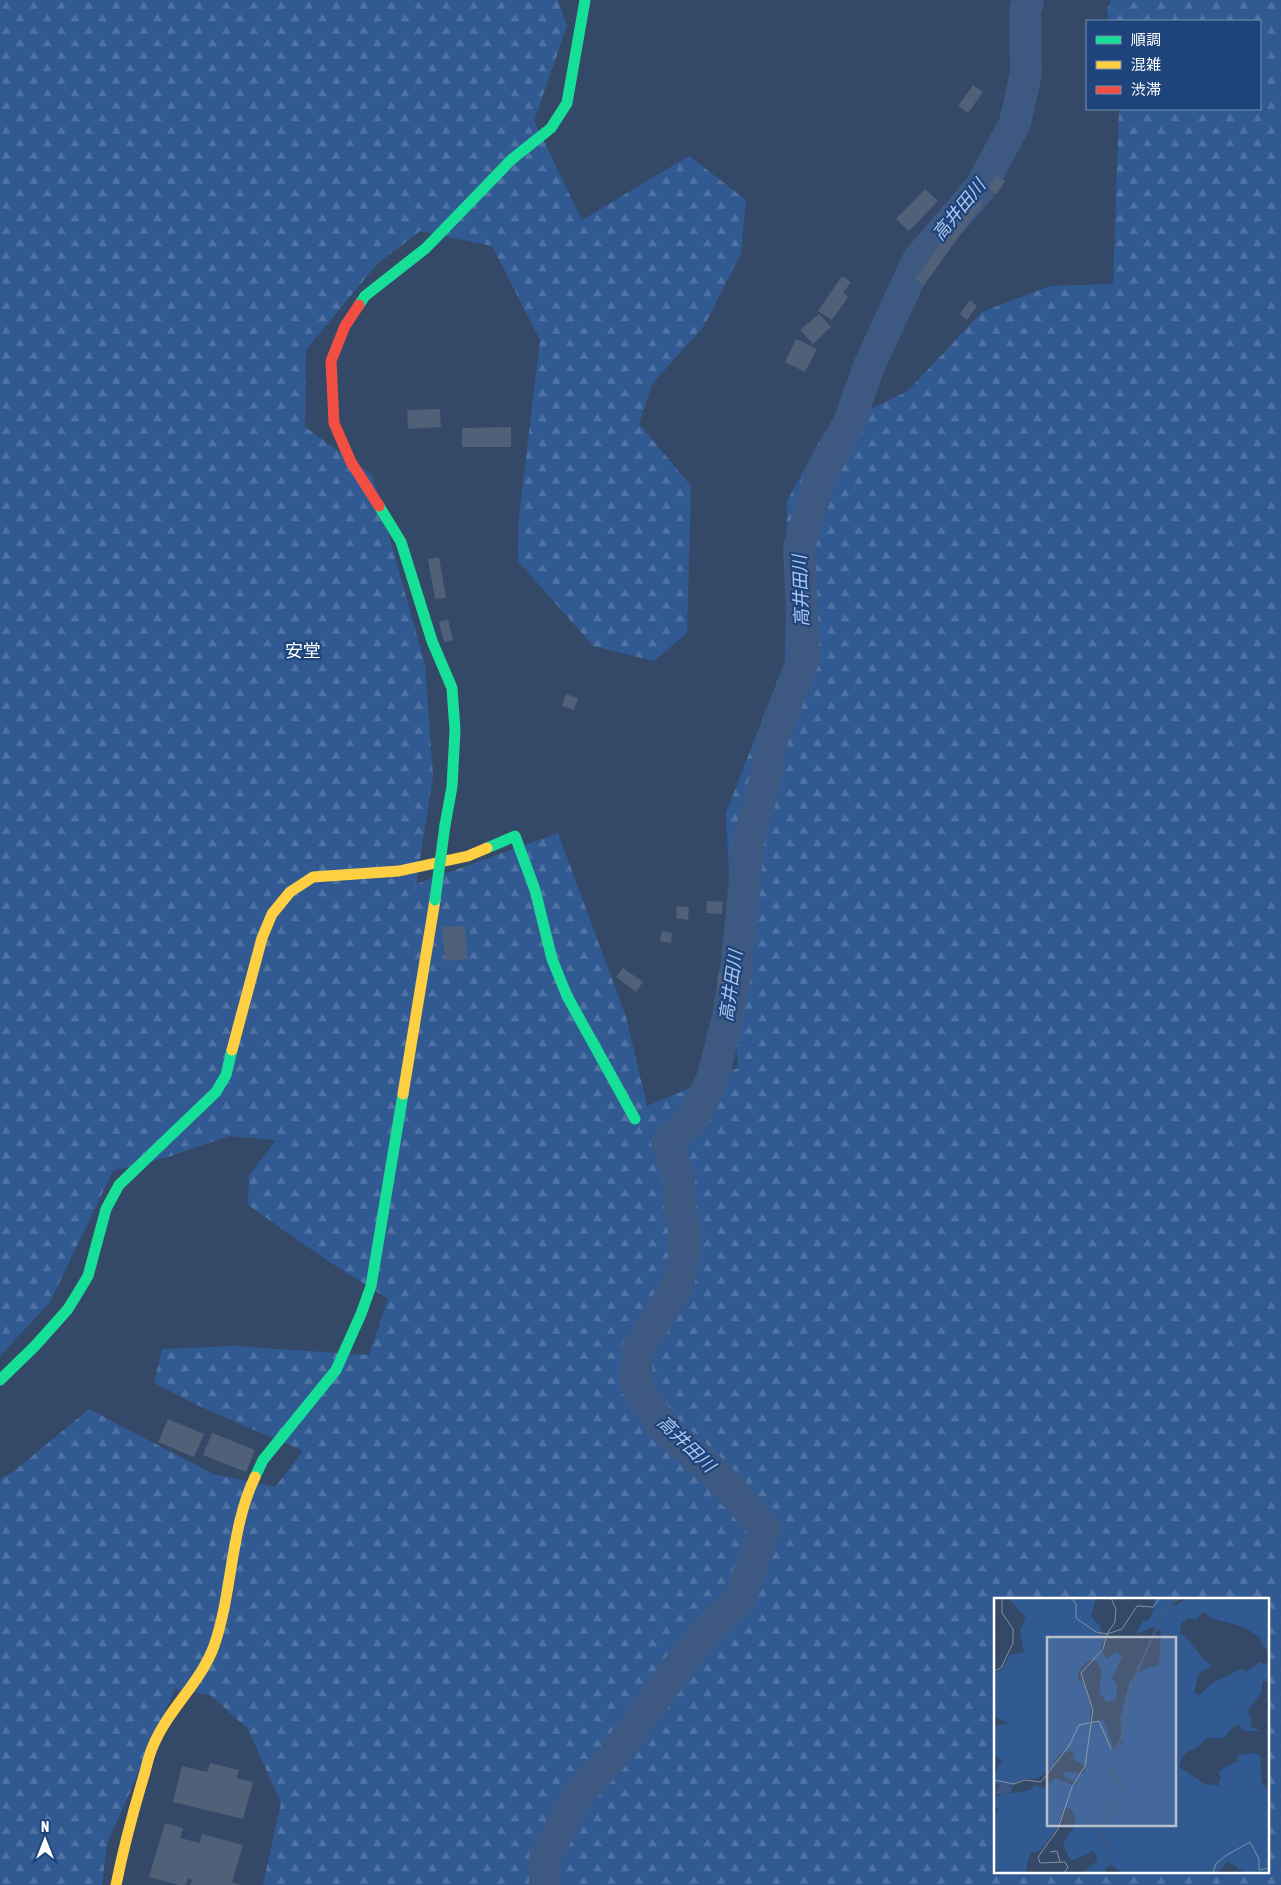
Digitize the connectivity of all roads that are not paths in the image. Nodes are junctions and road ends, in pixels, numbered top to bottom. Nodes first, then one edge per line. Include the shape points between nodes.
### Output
1 (585, 0) edge
2 (635, 1119) dead end
3 (0, 1380) edge
4 (116, 1885) edge

1 - 4 street, bridge via 567,103 551,128 511,160 426,248 364,296 345,326 331,361 334,423 351,462 401,542 432,641 452,688 455,730 452,787 370,1286 336,1370 263,1460 248,1490 225,1609 214,1645 206,1666 169,1715 153,1746 128,1829
2 - 3 street via 567,996 552,959 535,890 515,836 468,856 399,871 313,877 290,892 272,914 262,938 226,1075 216,1092 118,1186 106,1209 88,1276 68,1309

